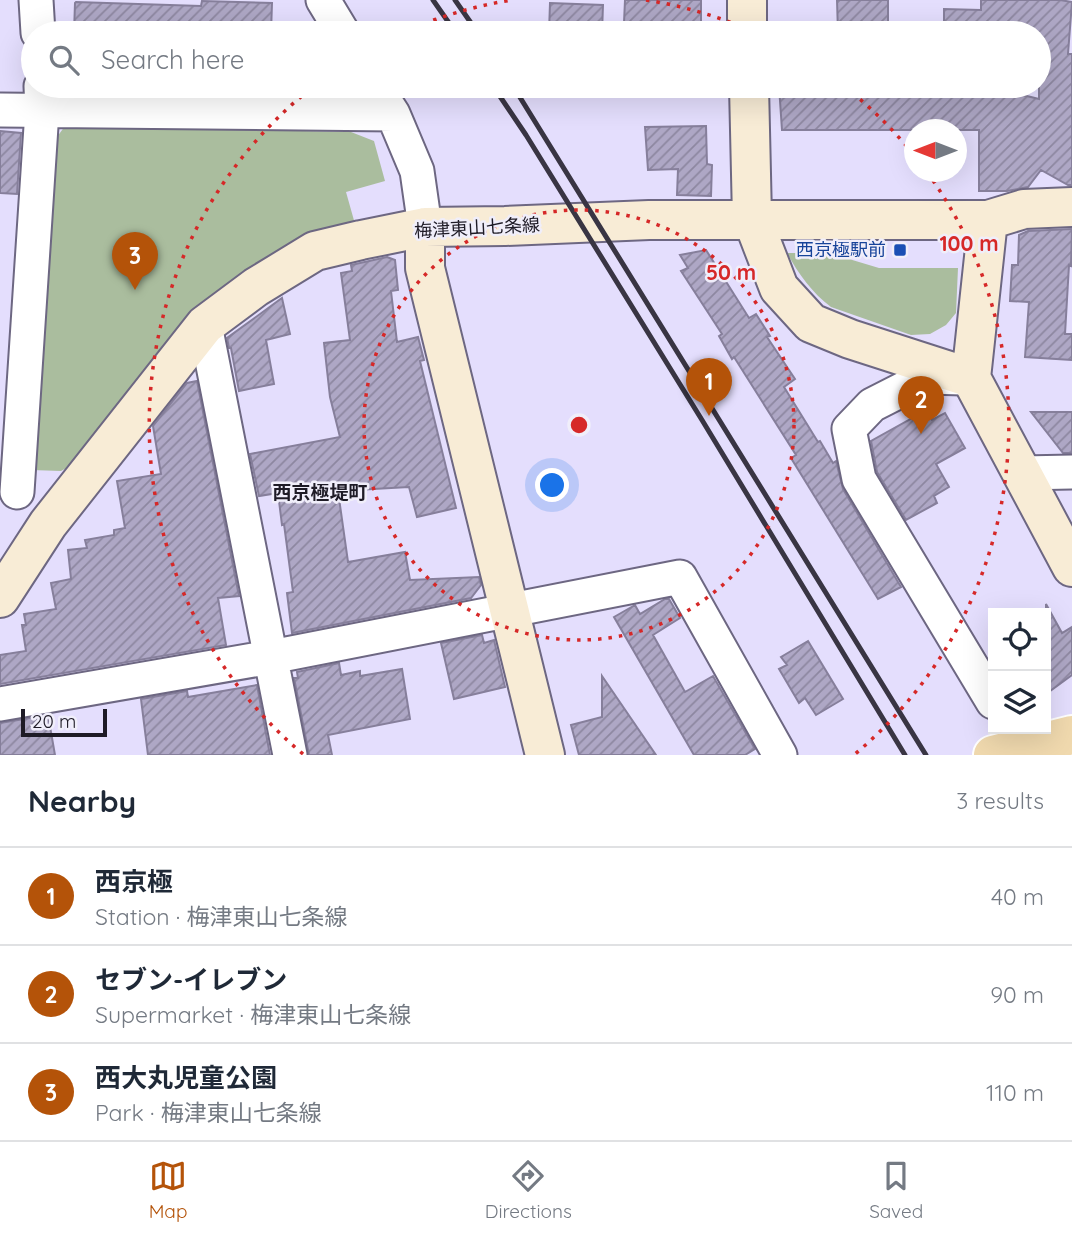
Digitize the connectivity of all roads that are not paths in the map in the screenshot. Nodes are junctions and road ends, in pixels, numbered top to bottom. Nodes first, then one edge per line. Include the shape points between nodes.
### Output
1 (36, 0) edge
2 (323, 0) edge
3 (747, 0) edge
4 (37, 21) edge
5 (336, 21) edge
6 (747, 21) edge
7 (41, 98) edge
8 (383, 98) edge
9 (749, 98) edge
10 (0, 110) edge
11 (393, 114) junction
12 (1072, 207) edge
13 (752, 218) junction
14 (988, 220) junction
15 (425, 228) junction
16 (205, 324) junction
17 (971, 378) junction
18 (1072, 472) edge
19 (1022, 473) junction
20 (9, 492) edge
21 (48, 524) junction
22 (1072, 567) edge
23 (0, 598) edge
24 (510, 611) junction
25 (271, 657) junction
26 (988, 694) edge
27 (0, 704) edge
28 (1072, 735) edge
29 (1008, 744) edge
30 (290, 755) edge
31 (545, 755) edge
32 (780, 755) edge

1 - 4 street
2 - 5 street
3 - 6 street
7 - 10 street
7 - 11 street
7 - 20 street
8 - 11 street
9 - 13 street
11 - 15 street via 417,171
12 - 14 street, 梅津東山七条線 via 1024,209
13 - 14 street, 梅津東山七条線
13 - 15 street, 梅津東山七条線
13 - 17 street via 779,288 811,323
14 - 17 street
15 - 16 street, 梅津東山七条線 via 315,251
15 - 24 street via 425,268
16 - 21 street, 梅津東山七条線
16 - 25 street
17 - 19 street
17 - 26 street via 927,377 872,405 849,429 859,479
18 - 19 street
19 - 22 street
20 - 21 street
21 - 23 street, 梅津東山七条線
24 - 25 street
24 - 31 street
24 - 32 street via 681,577
25 - 27 street
25 - 30 street
28 - 29 main road

